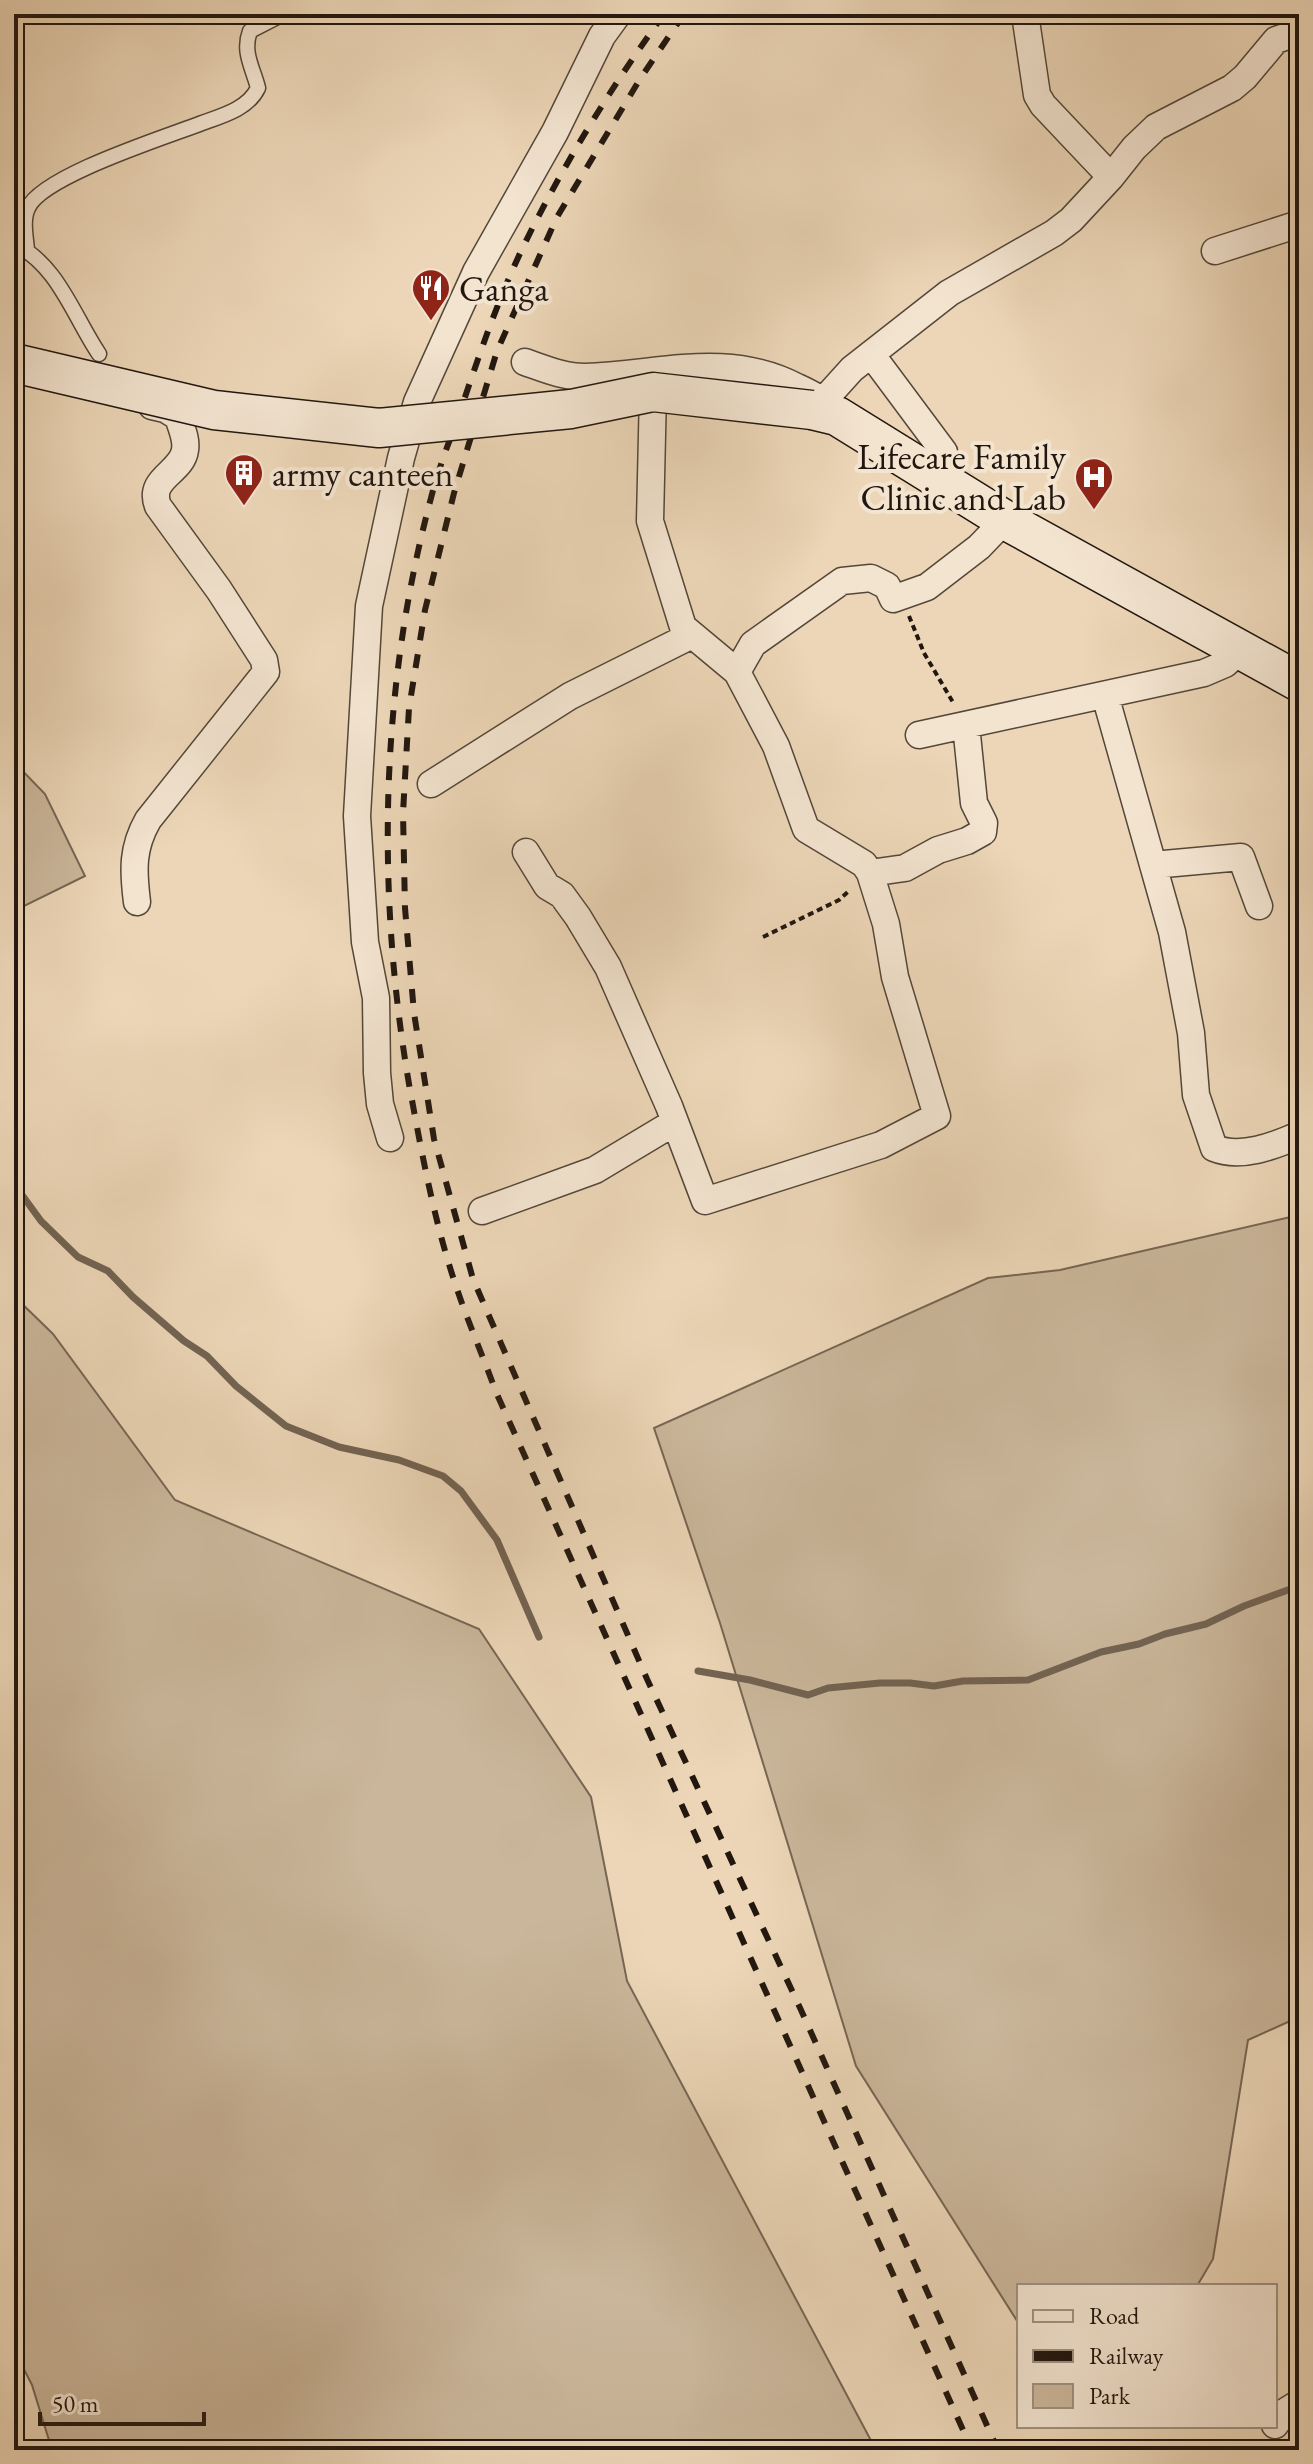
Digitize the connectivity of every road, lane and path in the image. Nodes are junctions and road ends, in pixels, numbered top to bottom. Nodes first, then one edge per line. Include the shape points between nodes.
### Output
1 (283, 14) edge
2 (618, 14) edge
3 (1025, 14) edge
4 (1299, 32) edge
5 (1111, 177) junction
6 (1299, 224) edge
7 (21, 247) edge
8 (1215, 251) dead end
9 (99, 354) dead end
10 (871, 354) junction
11 (525, 362) dead end
12 (14, 363) edge
13 (14, 373) edge
14 (653, 392) junction
15 (824, 409) junction
16 (948, 485) junction
17 (1005, 520) junction
18 (900, 596) junction
19 (692, 635) junction
20 (1241, 650) junction
21 (737, 672) junction
22 (1299, 682) edge
23 (1105, 695) junction
24 (963, 726) junction
25 (919, 735) dead end
26 (431, 784) dead end
27 (526, 852) dead end
28 (1153, 865) junction
29 (870, 873) junction
30 (137, 902) dead end
31 (1259, 906) dead end
32 (763, 937) dead end
33 (675, 1122) junction
34 (1299, 1135) edge
35 (390, 1138) dead end
36 (482, 1211) dead end
37 (1299, 2403) edge
38 (1277, 2422) edge
39 (1274, 2428) edge
40 (1275, 2450) edge

1 - 7 lane via 250,31 246,42 258,88 254,96 216,118 49,186 26,211
2 - 35 street via 476,272 417,402 374,578 357,816 365,942 376,998 380,1104
3 - 5 street via 1037,95
4 - 5 street via 1276,40 1232,88 1156,127
5 - 10 street via 1054,233 949,293
6 - 8 street
7 - 9 lane via 42,262
10 - 15 street via 852,369
10 - 16 street via 944,452
11 - 15 street via 586,377 714,365 783,380
12 - 14 main road, bridge via 214,410 379,428 571,409
13 - 30 street via 165,409 178,417 184,456 158,483 155,499 266,667 262,679 148,820 135,847
14 - 15 main road, bridge
14 - 19 street via 650,521 683,627
15 - 16 main road
16 - 17 main road
17 - 18 street via 927,587
17 - 20 main road
18 - 21 street via 893,599 887,586 871,578 842,581 753,644
18 - 24 path
19 - 21 street
19 - 26 street via 570,696
20 - 22 main road
20 - 23 street via 1204,673
21 - 29 street via 776,746 806,829 864,864
23 - 24 street
23 - 28 street
24 - 25 street
24 - 29 street via 983,832 905,868
27 - 33 street via 547,886 562,895 578,917 608,967
28 - 31 street via 1241,857
28 - 34 street via 1191,1033 1196,1095 1214,1148 1242,1152
29 - 32 path via 839,900
29 - 33 street via 937,1116 881,1145 705,1201
33 - 36 street via 595,1170
37 - 38 street
39 - 40 street

